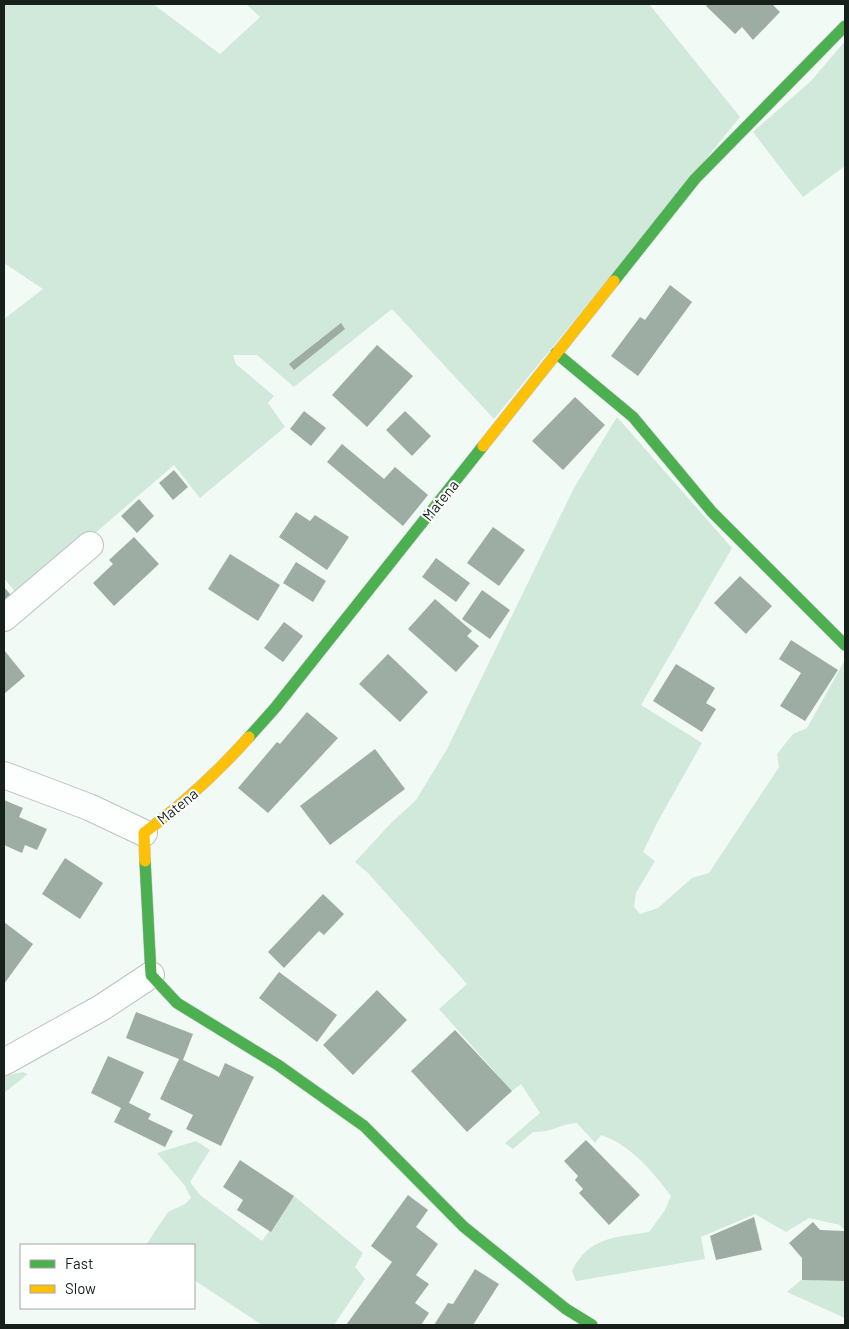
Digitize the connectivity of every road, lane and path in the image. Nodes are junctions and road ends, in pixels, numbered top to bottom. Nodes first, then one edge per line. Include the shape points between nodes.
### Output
1 (845, 26) edge
2 (556, 353) junction
3 (90, 545) dead end
4 (4, 618) edge
5 (845, 645) edge
6 (4, 775) edge
7 (144, 833) junction
8 (151, 975) junction
9 (4, 1062) edge
10 (592, 1325) edge

1 - 2 street, Matena via 695,179
2 - 5 street via 633,417 712,512
2 - 7 street, Matena via 275,708 226,763 181,806
3 - 4 street
6 - 7 street, Matena via 90,807
7 - 8 street
8 - 9 street
8 - 10 street via 177,1003 278,1065 364,1126 464,1227 566,1309

